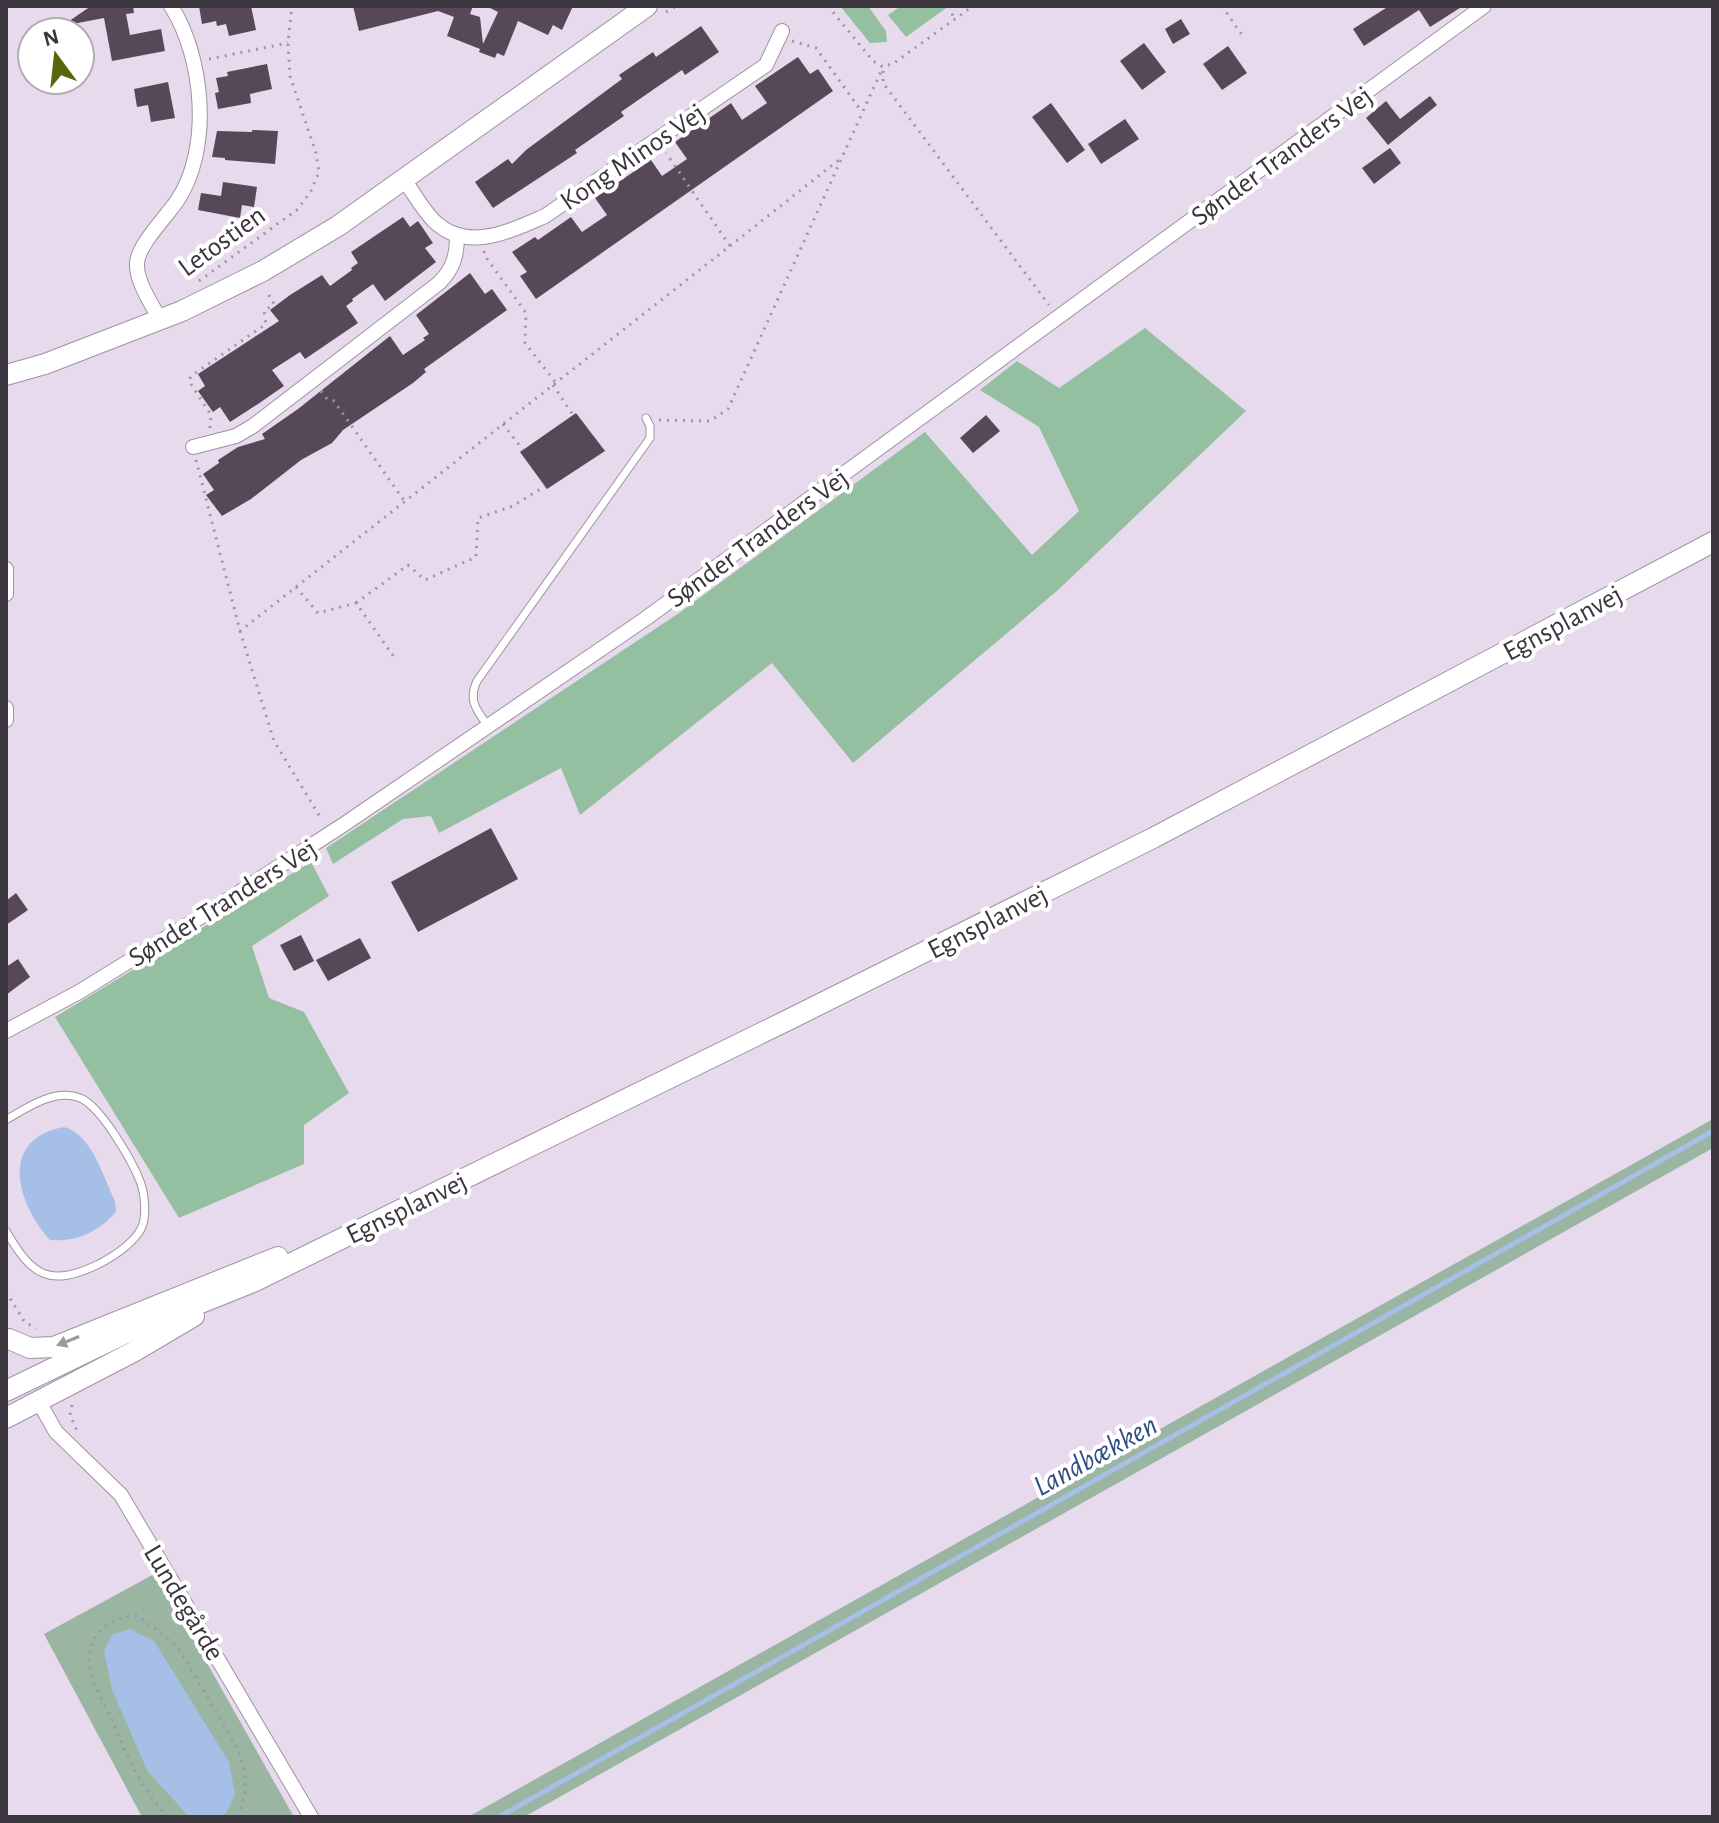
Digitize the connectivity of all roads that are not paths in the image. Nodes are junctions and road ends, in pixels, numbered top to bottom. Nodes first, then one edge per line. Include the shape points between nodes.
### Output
1 (171, 6) edge
2 (647, 6) edge
3 (1484, 6) edge
4 (780, 34) road end
5 (404, 180) junction
6 (457, 236) junction
7 (160, 320) junction
8 (6, 375) edge
9 (647, 420) road end
10 (193, 447) road end
11 (1713, 542) edge
12 (6, 569) edge
13 (6, 594) edge
14 (6, 708) edge
15 (6, 720) edge
16 (488, 726) junction
17 (6, 1031) edge
18 (6, 1120) edge
19 (376, 1222) junction
20 (6, 1231) edge
21 (253, 1282) junction
22 (7, 1336) edge
23 (28, 1380) junction
24 (6, 1391) edge
25 (39, 1402) junction
26 (6, 1418) edge
27 (311, 1817) edge

1 - 7 street via 186,37 200,131 179,199 137,262
2 - 5 main road
3 - 16 street, Sønder Tranders Vej via 645,619
4 - 6 street, Kong Minos Vej via 766,65 545,216 482,239
5 - 6 street via 434,221
5 - 7 main road via 263,271
6 - 10 street via 450,272 236,436
7 - 8 main road
9 - 16 lane via 650,438 477,681 474,708
11 - 19 main road, Egnsplanvej via 1153,838
12 - 13 street
14 - 15 street
16 - 17 street, Sønder Tranders Vej via 113,972
18 - 20 lane via 36,1102 80,1098 104,1118 141,1182 145,1208 141,1229 117,1255 78,1274 54,1277 37,1270 22,1260
19 - 21 main road, Egnsplanvej
19 -> 22 main road via 54,1347 30,1348
21 - 23 main road, Egnsplanvej
21 - 25 main road, Egnsplanvej
22 - 23 main road
23 - 24 main road, Egnsplanvej
23 - 25 main road
25 - 26 main road, Egnsplanvej
25 - 27 street, Lundegårde via 56,1432 121,1495

